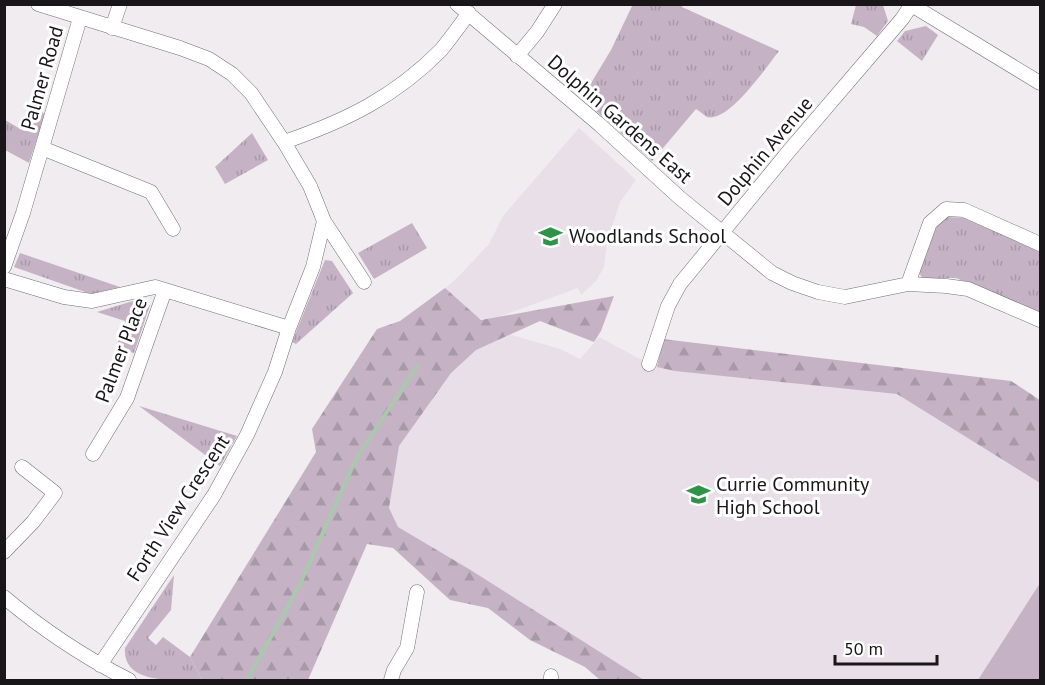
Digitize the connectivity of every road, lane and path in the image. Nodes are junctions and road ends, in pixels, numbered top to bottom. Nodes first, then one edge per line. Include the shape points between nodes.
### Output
1 (38, 4) edge
2 (120, 4) edge
3 (457, 4) edge
4 (555, 4) edge
5 (911, 5) edge
6 (469, 14) junction
7 (80, 18) junction
8 (112, 28) junction
9 (517, 56) junction
10 (1041, 83) edge
11 (284, 142) junction
12 (42, 148) junction
13 (324, 221) junction
14 (173, 229) dead end
15 (722, 233) junction
16 (1041, 244) edge
17 (4, 267) edge
18 (4, 279) edge
19 (364, 282) dead end
20 (908, 284) junction
21 (165, 290) junction
22 (1041, 320) edge
23 (289, 328) junction
24 (649, 364) dead end
25 (93, 454) dead end
26 (22, 467) dead end
27 (4, 552) edge
28 (417, 592) dead end
29 (4, 597) edge
30 (100, 665) junction
31 (129, 681) edge
32 (391, 681) edge

1 - 7 street
2 - 8 street
3 - 6 street, Dolphin Gardens East
4 - 9 street
5 - 10 street
5 - 15 street, Dolphin Avenue
6 - 9 street, Dolphin Gardens East
6 - 11 street via 441,49 408,80 361,111
7 - 8 street
7 - 12 street, Palmer Road
8 - 11 street via 209,59 232,74 251,93
9 - 15 street, Dolphin Gardens East
11 - 13 street via 310,186
12 - 14 street, Palmer Road via 151,192
12 - 17 street, Palmer Road
13 - 19 street
13 - 23 street, Forth View Crescent via 313,267
15 - 20 street, Dolphin Gardens East via 772,273 818,292 845,297
15 - 24 street, Dolphin Avenue via 680,284 668,306
16 - 20 street via 964,210 946,209 930,223
18 - 21 street, Palmer Place via 92,301 155,287
20 - 22 street, Dolphin Gardens East via 968,289
21 - 23 street, Palmer Place
21 - 25 street, Palmer Place via 127,398
23 - 30 street, Forth View Crescent via 248,435 225,477
26 - 27 street via 55,493
28 - 32 street via 406,648
29 - 30 street
30 - 31 street

